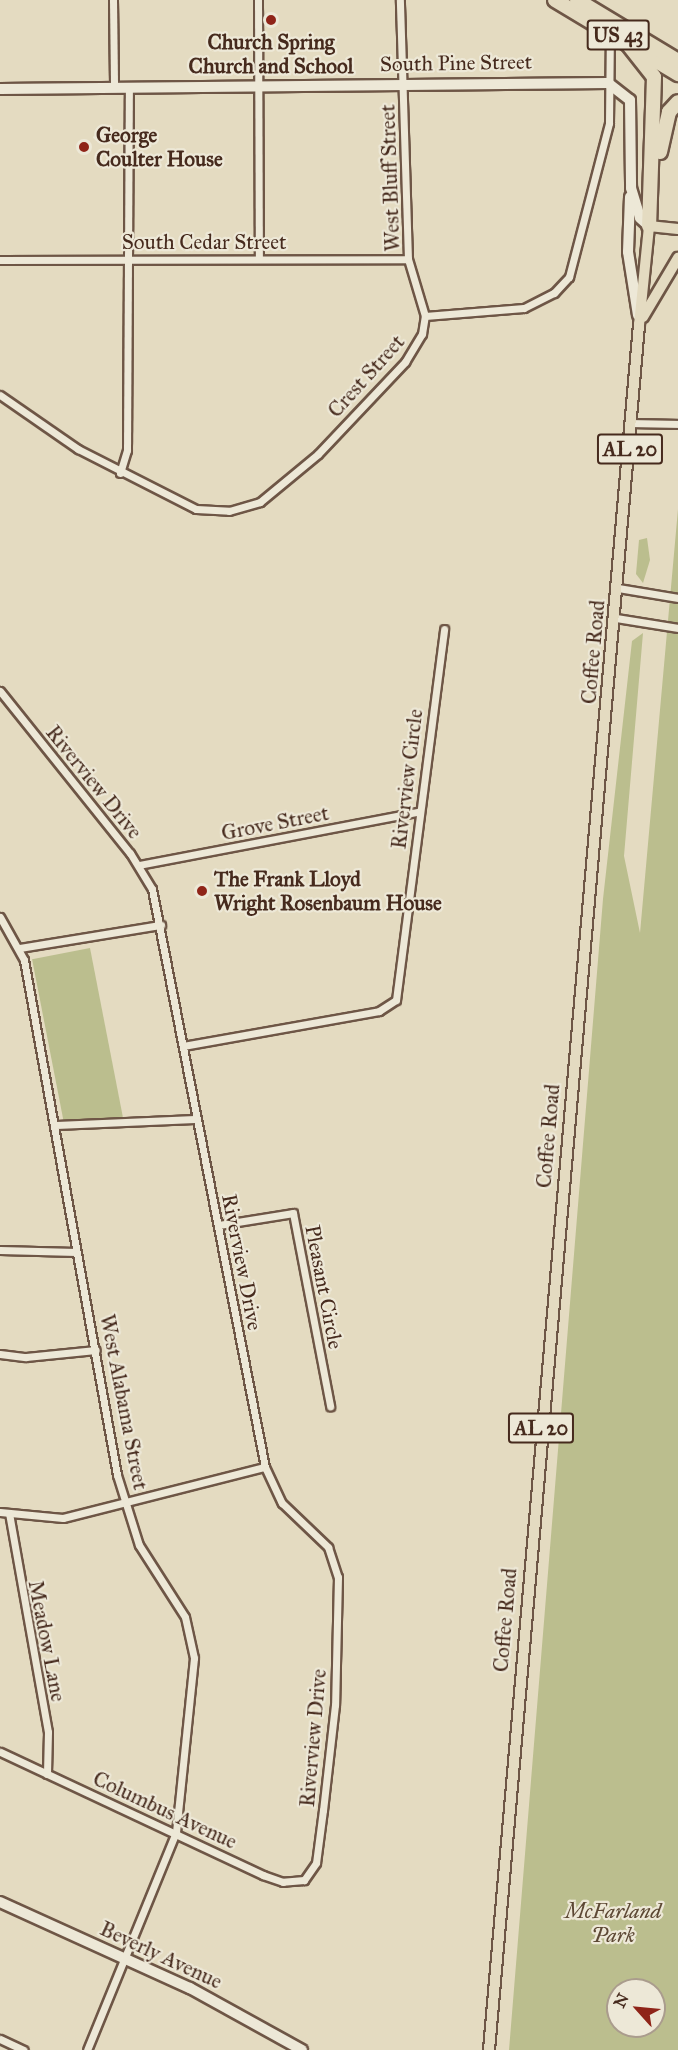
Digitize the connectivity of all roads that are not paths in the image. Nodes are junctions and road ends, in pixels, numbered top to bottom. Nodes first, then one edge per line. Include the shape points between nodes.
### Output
1 (112, 0) edge
2 (258, 0) edge
3 (400, 0) edge
4 (555, 0) edge
5 (577, 0) edge
6 (610, 31) junction
7 (624, 39) junction
8 (678, 61) edge
9 (678, 74) edge
10 (404, 83) junction
11 (609, 83) junction
12 (258, 86) junction
13 (129, 87) junction
14 (114, 88) junction
15 (0, 89) edge
16 (678, 102) edge
17 (631, 188) junction
18 (650, 226) junction
19 (678, 230) edge
20 (128, 258) junction
21 (678, 258) edge
22 (259, 259) junction
23 (408, 259) junction
24 (0, 260) edge
25 (425, 316) junction
26 (639, 325) junction
27 (0, 389) edge
28 (2, 396) edge
29 (632, 423) junction
30 (678, 424) edge
31 (120, 473) junction
32 (618, 588) junction
33 (678, 598) edge
34 (616, 618) junction
35 (678, 628) edge
36 (444, 629) dead end
37 (0, 691) edge
38 (418, 812) junction
39 (139, 866) junction
40 (0, 917) edge
41 (161, 925) junction
42 (20, 948) junction
43 (183, 1046) junction
44 (197, 1119) junction
45 (54, 1125) junction
46 (219, 1225) junction
47 (0, 1250) edge
48 (76, 1252) junction
49 (96, 1350) junction
50 (0, 1354) edge
51 (330, 1406) dead end
52 (265, 1467) junction
53 (126, 1506) junction
54 (0, 1512) edge
55 (9, 1513) junction
56 (0, 1752) edge
57 (47, 1774) junction
58 (176, 1832) junction
59 (314, 1868) joint
60 (0, 1902) edge
61 (126, 1959) junction
62 (0, 2039) edge
63 (24, 2050) edge
64 (87, 2050) edge
65 (302, 2050) edge
66 (489, 2050) edge

1 - 14 street
2 - 12 street
3 - 10 street, West Bluff Street
4 - 6 highway, US 43
5 - 8 highway, US 43
6 - 7 highway, US 43
6 - 11 street
7 - 9 highway, US 43
7 - 18 highway via 654,77
10 - 11 main road, South Pine Street
10 - 12 main road, South Pine Street
10 - 23 street, West Bluff Street
11 - 17 main road via 630,100
11 - 25 street via 609,123 569,277 554,293 524,308
12 - 13 main road, South Pine Street
12 - 22 street
13 - 14 main road, South Pine Street
13 - 20 street
14 - 15 main road, South Pine Street
16 - 18 highway via 663,131
17 - 18 main road via 635,208
17 - 26 main road via 628,252
18 - 19 main road
18 - 26 main road, Coffee Road / AL 20
20 - 22 street, South Cedar Street
20 - 24 street, South Cedar Street
20 - 31 street via 127,450
21 - 26 main road
22 - 23 street, South Cedar Street
23 - 25 street, West Bluff Street
25 - 31 street, Crest Street via 418,345 405,362 310,461 260,502 229,511 196,509
26 - 29 main road, Coffee Road / AL 20
27 - 28 street
28 - 31 street, Crest Street
29 - 30 street
29 - 32 main road, Coffee Road / AL 20
32 - 33 street
32 - 34 main road, Coffee Road / AL 20
34 - 35 street
34 - 66 main road, Coffee Road / AL 20
36 - 38 street, Riverview Circle
37 - 39 street, Riverview Drive
38 - 39 street, Grove Street
38 - 43 street, Riverview Circle via 396,1000 379,1011
39 - 41 street, Riverview Drive
40 - 42 street, West Alabama Street
41 - 42 street
41 - 43 street, Riverview Drive
42 - 45 street, West Alabama Street
43 - 44 street, Riverview Drive
44 - 45 street
44 - 46 street, Riverview Drive
45 - 48 street, West Alabama Street
46 - 51 street, Pleasant Circle via 293,1213
46 - 52 street, Riverview Drive
47 - 48 street
48 - 49 street, West Alabama Street
49 - 50 street via 26,1357
49 - 53 street, West Alabama Street
52 - 53 street
52 - 59 street, Riverview Drive via 282,1503 328,1547 338,1576 335,1705
53 - 55 street via 52,1519
53 - 58 street, West Alabama Street via 140,1545 181,1607 191,1637 194,1680
54 - 55 street
55 - 57 street, Meadow Lane via 48,1732
56 - 57 street, Columbus Avenue
57 - 58 street, Columbus Avenue
58 - 59 street, Columbus Avenue via 283,1882 304,1880
58 - 61 street, West Alabama Street
60 - 61 main road, Beverly Avenue
61 - 64 street, West Alabama Street
61 - 65 main road, Beverly Avenue via 249,2017
62 - 63 street

